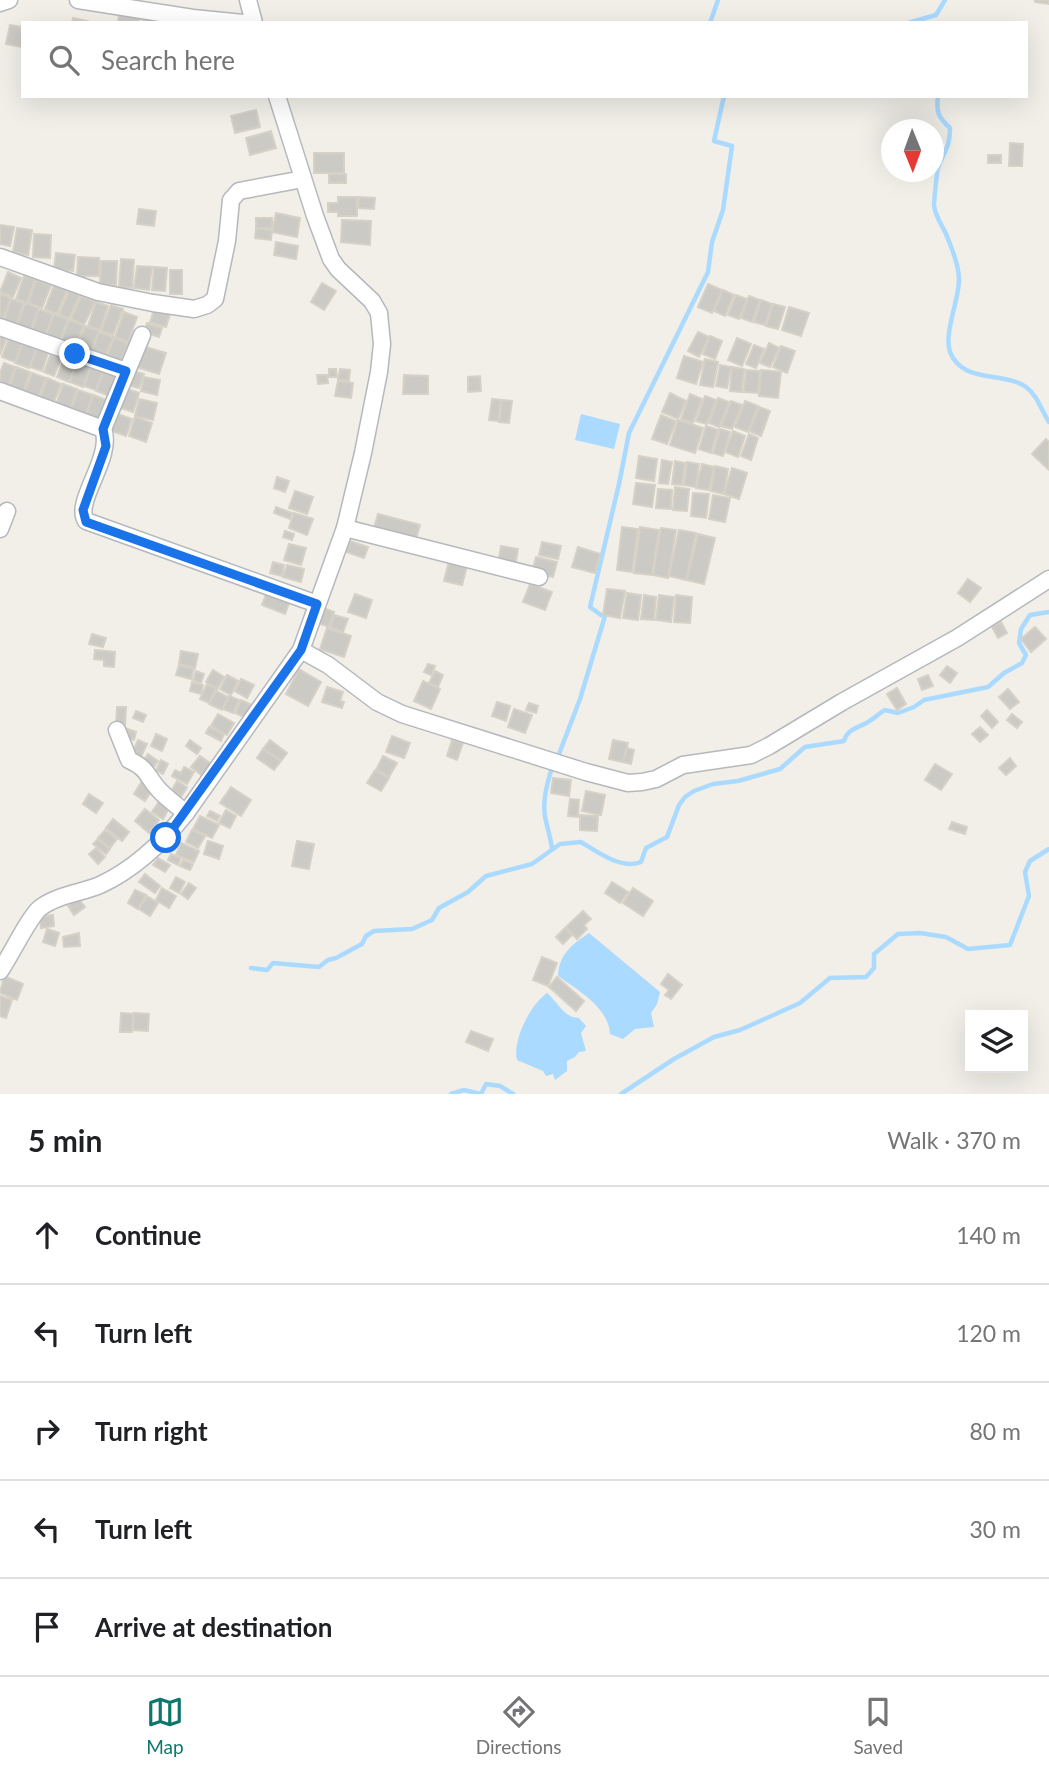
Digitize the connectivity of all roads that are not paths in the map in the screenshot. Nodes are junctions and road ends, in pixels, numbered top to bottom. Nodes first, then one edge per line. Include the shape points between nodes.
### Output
1 (9, 0) edge
2 (78, 0) edge
3 (248, 0) edge
4 (0, 3) edge
5 (223, 21) edge
6 (253, 21) edge
7 (278, 98) edge
8 (303, 179) junction
9 (0, 257) edge
10 (0, 327) edge
11 (142, 335) dead end
12 (126, 371) junction
13 (0, 391) edge
14 (103, 429) junction
15 (7, 511) dead end
16 (345, 528) junction
17 (0, 529) edge
18 (539, 577) dead end
19 (1049, 579) edge
20 (317, 604) junction
21 (301, 650) junction
22 (117, 730) dead end
23 (186, 813) junction
24 (0, 971) edge

1 - 4 street
2 - 5 street
3 - 6 street
7 - 8 street
8 - 9 street via 233,196 215,299 202,307 98,292
8 - 16 street via 331,259 372,302 382,326 379,372
10 - 12 street
11 - 12 street
12 - 14 street
13 - 14 street
14 - 20 street via 106,446 83,510 86,522
15 - 17 street
16 - 18 street
16 - 20 street
19 - 21 street via 957,638 751,755 683,765 642,782 586,772 402,714
20 - 21 street
21 - 23 street
22 - 23 street via 129,760 144,767 163,794
23 - 24 street via 136,864 103,884 38,909

